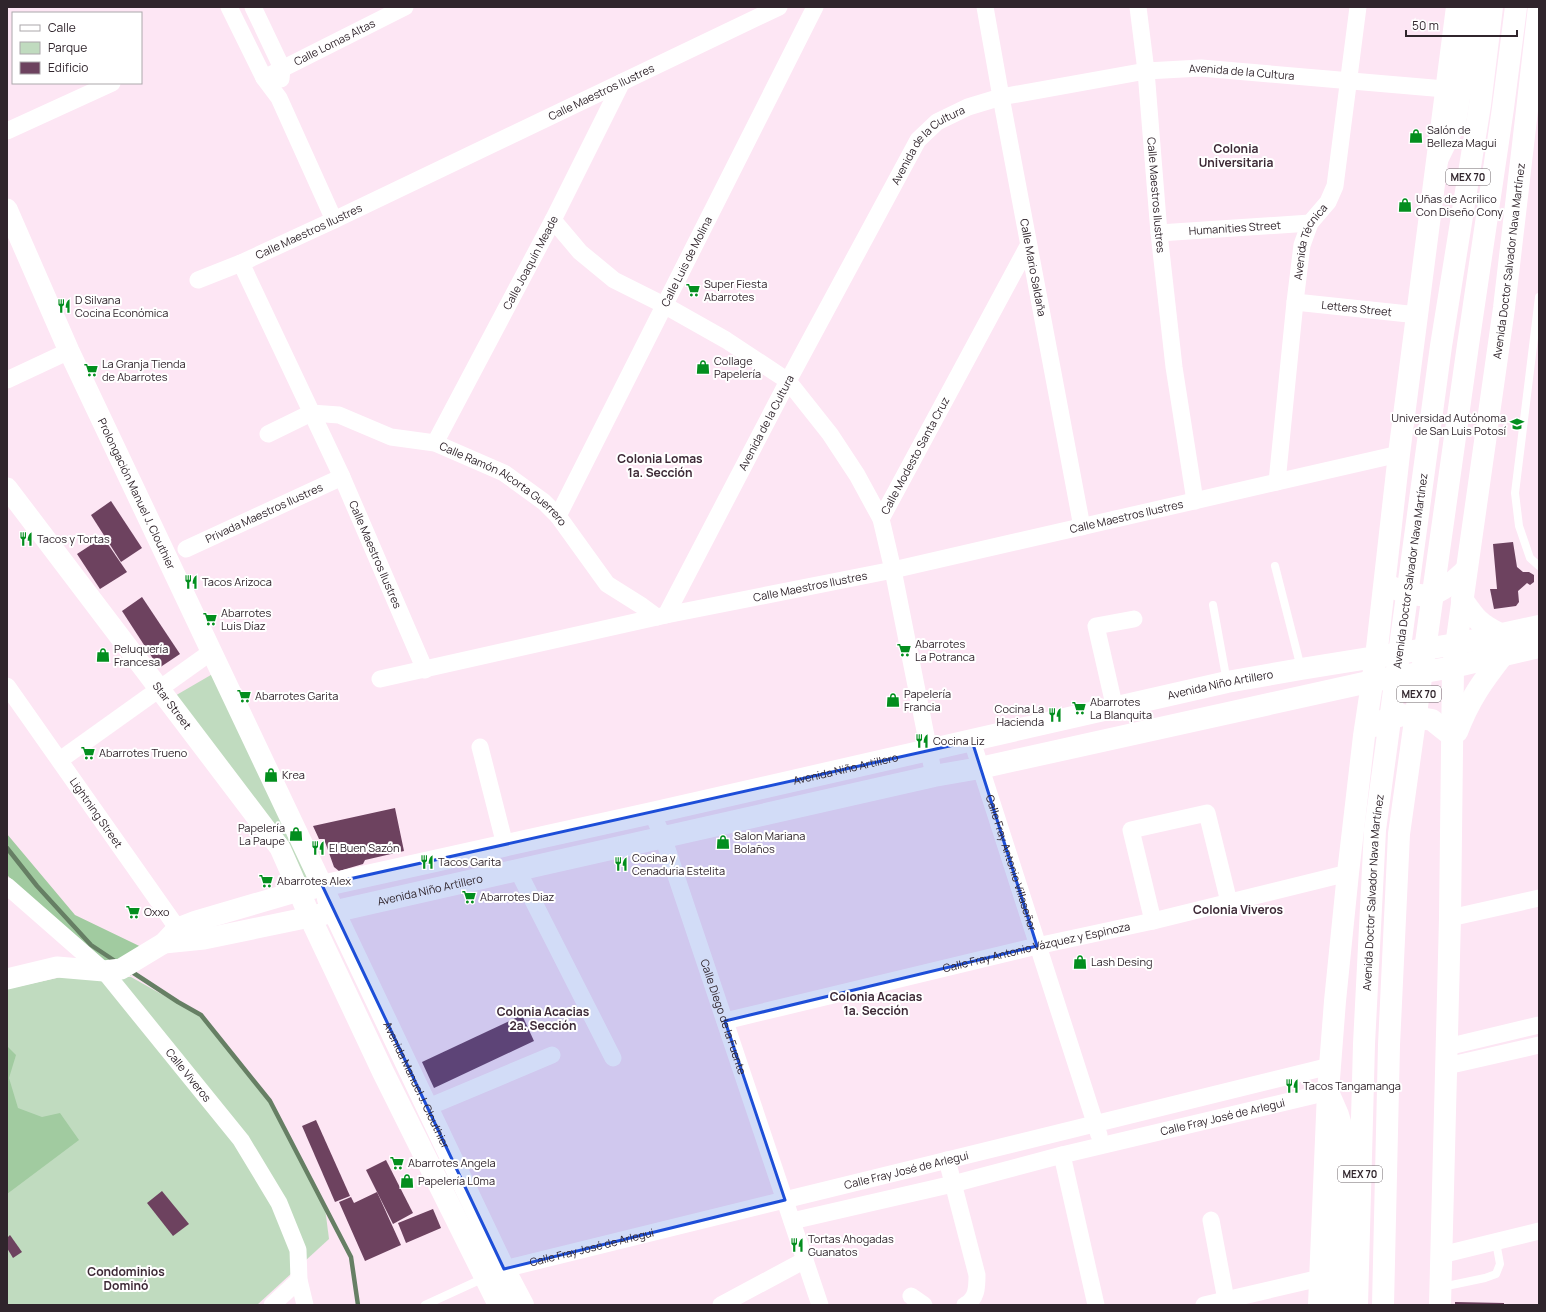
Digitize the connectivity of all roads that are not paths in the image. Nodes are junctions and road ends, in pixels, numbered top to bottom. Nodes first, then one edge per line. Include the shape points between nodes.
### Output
1 (229, 7) edge
2 (254, 7) edge
3 (405, 7) edge
4 (779, 7) edge
5 (815, 7) edge
6 (985, 7) edge
7 (1138, 7) edge
8 (1358, 7) edge
9 (1457, 7) edge
10 (1474, 7) edge
11 (1492, 7) edge
12 (1516, 7) edge
13 (1539, 7) edge
14 (282, 68) junction
15 (1146, 71) junction
16 (264, 78) junction
17 (1349, 80) junction
18 (622, 82) junction
19 (110, 84) edge
20 (1445, 89) junction
21 (1001, 97) junction
22 (279, 98) junction
23 (7, 131) edge
24 (1438, 158) junction
25 (7, 209) edge
26 (334, 220) junction
27 (553, 220) junction
28 (1310, 223) junction
29 (1160, 233) junction
30 (1028, 246) junction
31 (241, 263) junction
32 (198, 280) dead end
33 (1539, 297) edge
34 (1295, 302) junction
35 (664, 305) junction
36 (1418, 315) junction
37 (1536, 336) edge
38 (69, 351) junction
39 (7, 380) edge
40 (788, 381) junction
41 (311, 413) junction
42 (268, 434) dead end
43 (436, 443) junction
44 (1399, 454) junction
45 (342, 477) junction
46 (1277, 482) junction
47 (8, 492) edge
48 (1195, 501) junction
49 (558, 516) junction
50 (881, 519) junction
51 (1082, 527) junction
52 (186, 549) dead end
53 (1275, 566) dead end
54 (1539, 566) edge
55 (893, 570) junction
56 (1466, 570) junction
57 (1385, 584) junction
58 (1462, 599) junction
59 (1213, 605) dead end
60 (662, 616) junction
61 (1134, 619) dead end
62 (1539, 626) edge
63 (1456, 644) junction
64 (1501, 645) junction
65 (1539, 646) edge
66 (211, 652) junction
67 (1376, 657) junction
68 (1453, 667) junction
69 (1301, 669) junction
70 (426, 670) junction
71 (380, 679) dead end
72 (1373, 681) junction
73 (1227, 682) junction
74 (7, 686) edge
75 (159, 688) junction
76 (1115, 709) junction
77 (1364, 736) junction
78 (1452, 740) junction
79 (972, 741) junction
80 (480, 747) dead end
81 (929, 750) junction
82 (60, 760) junction
83 (980, 768) junction
84 (934, 776) junction
85 (652, 813) junction
86 (663, 837) junction
87 (505, 845) junction
88 (518, 871) junction
89 (1348, 872) junction
90 (322, 885) junction
91 (7, 886) edge
92 (299, 891) junction
93 (1539, 898) edge
94 (1229, 902) junction
95 (333, 912) junction
96 (310, 917) junction
97 (1450, 918) junction
98 (1153, 921) junction
99 (182, 934) junction
100 (1038, 946) junction
101 (112, 970) junction
102 (7, 979) edge
103 (725, 1021) junction
104 (1539, 1026) edge
105 (1539, 1045) edge
106 (552, 1055) dead end
107 (1447, 1056) junction
108 (613, 1058) dead end
109 (1330, 1066) junction
110 (1328, 1092) junction
111 (426, 1108) junction
112 (1096, 1124) junction
113 (1102, 1146) junction
114 (1062, 1155) junction
115 (947, 1160) junction
116 (953, 1184) junction
117 (785, 1200) junction
118 (1210, 1220) dead end
119 (792, 1221) junction
120 (1539, 1231) edge
121 (1496, 1242) junction
122 (1441, 1255) junction
123 (805, 1260) junction
124 (494, 1273) junction
125 (1320, 1278) junction
126 (299, 1280) junction
127 (1440, 1296) edge
128 (1226, 1300) junction
129 (272, 1305) edge
130 (305, 1305) edge
131 (424, 1305) edge
132 (499, 1305) edge
133 (523, 1305) edge
134 (721, 1305) edge
135 (820, 1305) edge
136 (965, 1305) edge
137 (1096, 1305) edge
138 (1204, 1305) edge
139 (1319, 1305) edge
140 (1339, 1305) edge
141 (1357, 1305) edge
142 (1383, 1305) edge

1 - 16 street
2 - 14 street
3 - 14 street, Calle Lomas Altas
4 - 18 street, Calle Maestros Ilustres
5 - 35 street, Calle Luis de Molina
6 - 21 street, Calle Mario Saldaña
7 - 15 street, Calle Maestros Ilustres
8 - 17 street, Avenida Técnica
9 - 20 main road, Avenida Doctor Salvador Nava Martínez
10 - 24 main road via 1455,123
11 - 141 main road, Avenida Doctor Salvador Nava Martínez / MEX 70 via 1480,105 1441,346 1376,830 1364,1044
12 - 142 main road, Avenida Doctor Salvador Nava Martínez / MEX 70 via 1399,834 1388,1045
13 - 56 main road, Avenida Doctor Salvador Nava Martínez via 1504,308
14 - 16 street, Calle Lomas Altas
14 - 22 street
15 - 17 street, Avenida de la Cultura via 1201,68
15 - 21 street, Avenida de la Cultura
15 - 29 street, Calle Maestros Ilustres
16 - 22 street
17 - 20 street, Avenida de la Cultura
17 - 28 street, Avenida Técnica via 1335,186 1328,202
18 - 26 street, Calle Maestros Ilustres
18 - 27 street, Calle Joaquín Meade
19 - 23 street
20 - 24 main road, Avenida Doctor Salvador Nava Martínez
21 - 30 street, Calle Mario Saldaña
21 - 40 street, Avenida de la Cultura via 968,107 937,122 918,140
22 - 26 street
24 - 36 main road, Avenida Doctor Salvador Nava Martínez
25 - 38 street, Prolongación Manuel J. Clouthier
26 - 31 street, Calle Maestros Ilustres
27 - 35 street via 580,252 614,280
27 - 43 street, Calle Joaquín Meade
28 - 29 street, Humanities Street
28 - 34 street, Avenida Técnica via 1302,245
29 - 48 street, Calle Maestros Ilustres via 1174,367
30 - 50 street, Calle Modesto Santa Cruz
30 - 51 street, Calle Mario Saldaña
31 - 32 street
31 - 41 street, Calle Maestros Ilustres
33 - 37 lane
34 - 36 street, Letters Street
34 - 46 street, Avenida Técnica
35 - 40 street via 726,340
35 - 49 street, Calle Luis de Molina
36 - 44 main road, Avenida Doctor Salvador Nava Martínez
37 - 54 lane via 1515,493 1518,526 1530,558
38 - 39 street
38 - 66 street, Prolongación Manuel J. Clouthier
40 - 50 street via 834,440
40 - 60 street, Avenida de la Cultura
41 - 42 street
41 - 43 street, Calle Ramón Alcorta Guerrero via 339,415 391,436
41 - 45 street, Calle Maestros Ilustres
43 - 49 street, Calle Ramón Alcorta Guerrero via 504,473 544,502
44 - 46 street, Calle Maestros Ilustres
44 - 57 main road, Avenida Doctor Salvador Nava Martínez
45 - 52 street, Privada Maestros Ilustres
45 - 70 street, Calle Maestros Ilustres
46 - 48 street, Calle Maestros Ilustres
47 - 75 street, Star Street
48 - 51 street, Calle Maestros Ilustres
49 - 60 street, Calle Ramón Alcorta Guerrero via 607,584
50 - 55 street, Calle Modesto Santa Cruz
51 - 55 street, Calle Maestros Ilustres
53 - 69 lane
55 - 60 street, Calle Maestros Ilustres
55 - 81 street, Calle Modesto Santa Cruz
56 - 57 main road via 1447,588 1425,596 1402,592
56 - 58 main road, Avenida Doctor Salvador Nava Martínez
57 - 67 main road, Avenida Doctor Salvador Nava Martínez
58 - 63 main road, Avenida Doctor Salvador Nava Martínez
58 - 64 main road via 1478,621
59 - 73 lane
60 - 70 street, Calle Maestros Ilustres
61 - 76 street via 1096,626
62 - 64 main road, Avenida Niño Artillero
63 - 64 main road, Avenida Niño Artillero
63 - 67 main road, Avenida Niño Artillero
63 - 68 main road, Avenida Doctor Salvador Nava Martínez
64 - 65 main road, Avenida Niño Artillero
64 - 68 main road, Avenida Niño Artillero
64 - 78 main road
66 - 75 street
66 - 90 street, Prolongación Manuel J. Clouthier
67 - 69 main road, Avenida Niño Artillero
67 - 72 main road, Avenida Doctor Salvador Nava Martínez
68 - 72 main road, Avenida Niño Artillero
68 - 78 main road, Avenida Doctor Salvador Nava Martínez
69 - 73 main road, Avenida Niño Artillero
70 - 71 street, Calle Maestros Ilustres
72 - 77 main road, Avenida Doctor Salvador Nava Martínez
72 - 83 main road, Avenida Niño Artillero
73 - 76 main road, Avenida Niño Artillero
74 - 82 street, Lightning Street
75 - 82 street
75 - 92 street, Star Street via 280,848
76 - 79 main road, Avenida Niño Artillero
77 - 78 main road via 1378,722 1403,716 1432,720
77 - 89 main road, Avenida Doctor Salvador Nava Martínez
78 - 97 main road, Avenida Doctor Salvador Nava Martínez
79 - 81 main road, Avenida Niño Artillero
79 - 83 street, Calle Fray Antonio Villaseñor
80 - 87 street
81 - 84 street, Calle Modesto Santa Cruz
81 - 85 main road, Avenida Niño Artillero
82 - 99 street, Lightning Street
83 - 84 main road, Avenida Niño Artillero
83 - 100 street, Calle Fray Antonio Villaseñor
84 - 86 main road, Avenida Niño Artillero
85 - 86 street, Calle Diego de la Fuente
85 - 87 main road, Avenida Niño Artillero
86 - 88 main road, Avenida Niño Artillero
86 - 103 street, Calle Diego de la Fuente
87 - 90 main road, Avenida Niño Artillero
88 - 95 main road, Avenida Niño Artillero
88 - 108 street
89 - 94 street, Calle Fray Antonio Vázquez y Espinoza
89 - 109 main road, Avenida Doctor Salvador Nava Martínez
90 - 92 main road, Avenida Niño Artillero
90 - 95 main road, Avenida Manuel J. Clouthier
91 - 101 street, Calle Viveros
92 - 96 main road, Avenida Manuel J. Clouthier
92 - 99 street, Avenida Niño Artillero
93 - 97 street
94 - 98 street, Calle Fray Antonio Vázquez y Espinoza
94 - 98 street via 1207,813 1131,830
95 - 96 main road, Avenida Niño Artillero
95 - 111 main road, Avenida Manuel J. Clouthier
96 - 99 street, Avenida Niño Artillero via 204,939
96 - 124 main road, Avenida Manuel J. Clouthier via 383,1072
97 - 107 main road, Avenida Doctor Salvador Nava Martínez
98 - 100 street, Calle Fray Antonio Vázquez y Espinoza
99 - 101 street, Avenida Niño Artillero
100 - 103 street, Calle Fray Antonio Vázquez y Espinoza
100 - 112 street, Calle Fray Antonio Villaseñor
101 - 102 street via 57,967
101 - 126 street, Calle Viveros via 241,1140 279,1203 298,1250
103 - 117 street, Calle Diego de la Fuente
104 - 107 street
105 - 107 street
106 - 111 street
107 - 122 main road, Avenida Doctor Salvador Nava Martínez
109 - 110 main road, Avenida Doctor Salvador Nava Martínez
109 - 112 street, Calle Fray José de Arlegui
110 - 113 street, Calle Fray José de Arlegui
110 - 125 main road, Avenida Doctor Salvador Nava Martínez
110 - 140 main road via 1343,1132
111 - 124 main road, Avenida Manuel J. Clouthier
112 - 113 street, Calle Fray Antonio Villaseñor
112 - 115 street, Calle Fray José de Arlegui
113 - 114 street, Calle Fray José de Arlegui
114 - 116 street, Calle Fray José de Arlegui
114 - 137 street
115 - 116 street
115 - 117 street, Calle Fray José de Arlegui
116 - 119 street, Calle Fray José de Arlegui
116 - 136 street via 977,1275 977,1291 971,1302
117 - 119 street, Calle Diego de la Fuente
117 - 124 street, Calle Fray José de Arlegui
118 - 128 street
119 - 123 street, Calle Diego de la Fuente
120 - 121 street
121 - 122 street
121 - 127 lane via 1500,1264 1496,1274
122 - 127 main road, Avenida Doctor Salvador Nava Martínez
123 - 134 street
123 - 135 street, Calle Diego de la Fuente
124 - 131 lane
124 - 132 main road, Avenida Manuel J. Clouthier
124 - 133 main road, Avenida Manuel J. Clouthier
125 - 128 street
125 - 139 main road, Avenida Doctor Salvador Nava Martínez
126 - 129 street
126 - 130 street, Calle Viveros
128 - 138 street

